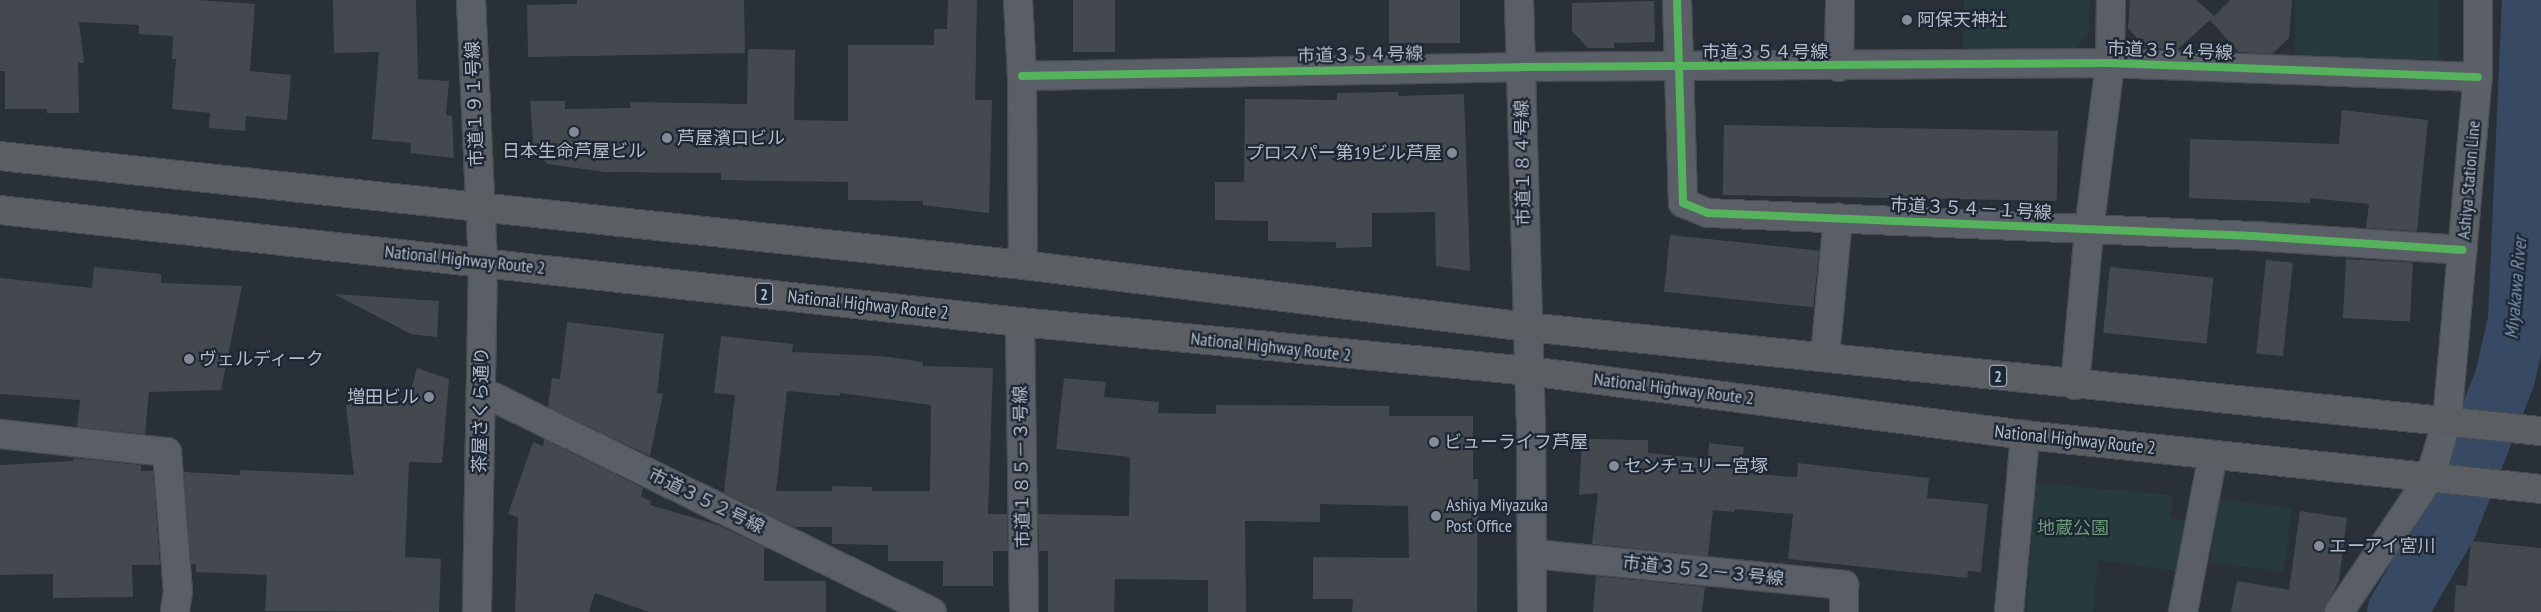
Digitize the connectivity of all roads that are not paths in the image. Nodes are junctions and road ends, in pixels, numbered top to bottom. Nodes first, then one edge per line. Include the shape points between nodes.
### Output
1 (471, 0) edge
2 (1018, 0) edge
3 (1519, 0) edge
4 (1677, 0) edge
5 (1840, 0) edge
6 (2111, 0) edge
7 (2478, 0) edge
8 (2110, 63) junction
9 (1521, 67) junction
10 (1678, 67) junction
11 (1839, 67) junction
12 (1022, 76) junction
13 (2478, 77) junction
14 (0, 156) edge
15 (479, 208) junction
16 (0, 210) edge
17 (1838, 218) junction
18 (2089, 230) junction
19 (2463, 250) junction
20 (483, 262) junction
21 (1023, 265) junction
22 (1020, 322) junction
23 (1526, 327) junction
24 (1826, 357) junction
25 (1530, 371) junction
26 (2075, 384) junction
27 (481, 391) junction
28 (2458, 422) junction
29 (2541, 431) edge
30 (0, 434) edge
31 (2025, 435) junction
32 (2213, 455) junction
33 (2439, 478) junction
34 (2541, 488) edge
35 (1534, 554) junction
36 (175, 612) edge
37 (477, 612) edge
38 (932, 612) edge
39 (1024, 612) edge
40 (1532, 612) edge
41 (1844, 612) edge
42 (2009, 612) edge
43 (2183, 612) edge
44 (2339, 612) edge

1 - 15 street, 市道１９１号線
2 - 12 street
3 - 9 street, 市道１８４号線
4 - 10 street, 市道３５４－１号線
5 - 11 street
6 - 8 street
7 - 13 main road, Ashiya Station Line
8 - 11 street, 市道３５４号線
8 - 13 street, 市道３５４号線
8 - 18 street
9 - 10 street, 市道３５４号線
9 - 12 street, 市道３５４号線
9 - 23 street, 市道１８４号線
10 - 11 street, 市道３５４号線
10 - 17 street, 市道３５４－１号線 via 1683,203 1708,212
12 - 21 street
13 - 19 main road, Ashiya Station Line
14 - 15 highway, 2
15 - 20 street, 茶屋さくら通り
15 - 21 highway, 2
16 - 20 highway, National Highway Route 2 / 2
17 - 18 street, 市道３５４－１号線
17 - 24 street
18 - 19 street, 市道３５４－１号線
18 - 26 street
19 - 28 main road, Ashiya Station Line
20 - 22 highway, National Highway Route 2 / 2
20 - 27 street, 茶屋さくら通り
21 - 23 highway, 2
22 - 25 highway, National Highway Route 2 / 2
22 - 39 street, 市道１８５－３号線
23 - 24 highway, 2
23 - 25 street, 市道１８４号線
24 - 26 highway, 2
25 - 31 highway, National Highway Route 2 / 2
25 - 35 street
26 - 28 highway, 2
27 - 37 street, 茶屋さくら通り
27 - 38 street, 市道３５２号線
28 - 29 highway, 2
28 - 33 main road, Ashiya Station Line
30 - 36 street via 167,452 178,592
31 - 32 highway, National Highway Route 2 / 2
31 - 42 street
32 - 33 highway, National Highway Route 2 / 2
32 - 43 street
33 - 34 highway, National Highway Route 2 / 2
33 - 44 street
35 - 40 street
35 - 41 street, 市道３５２－３号線 via 1844,585

